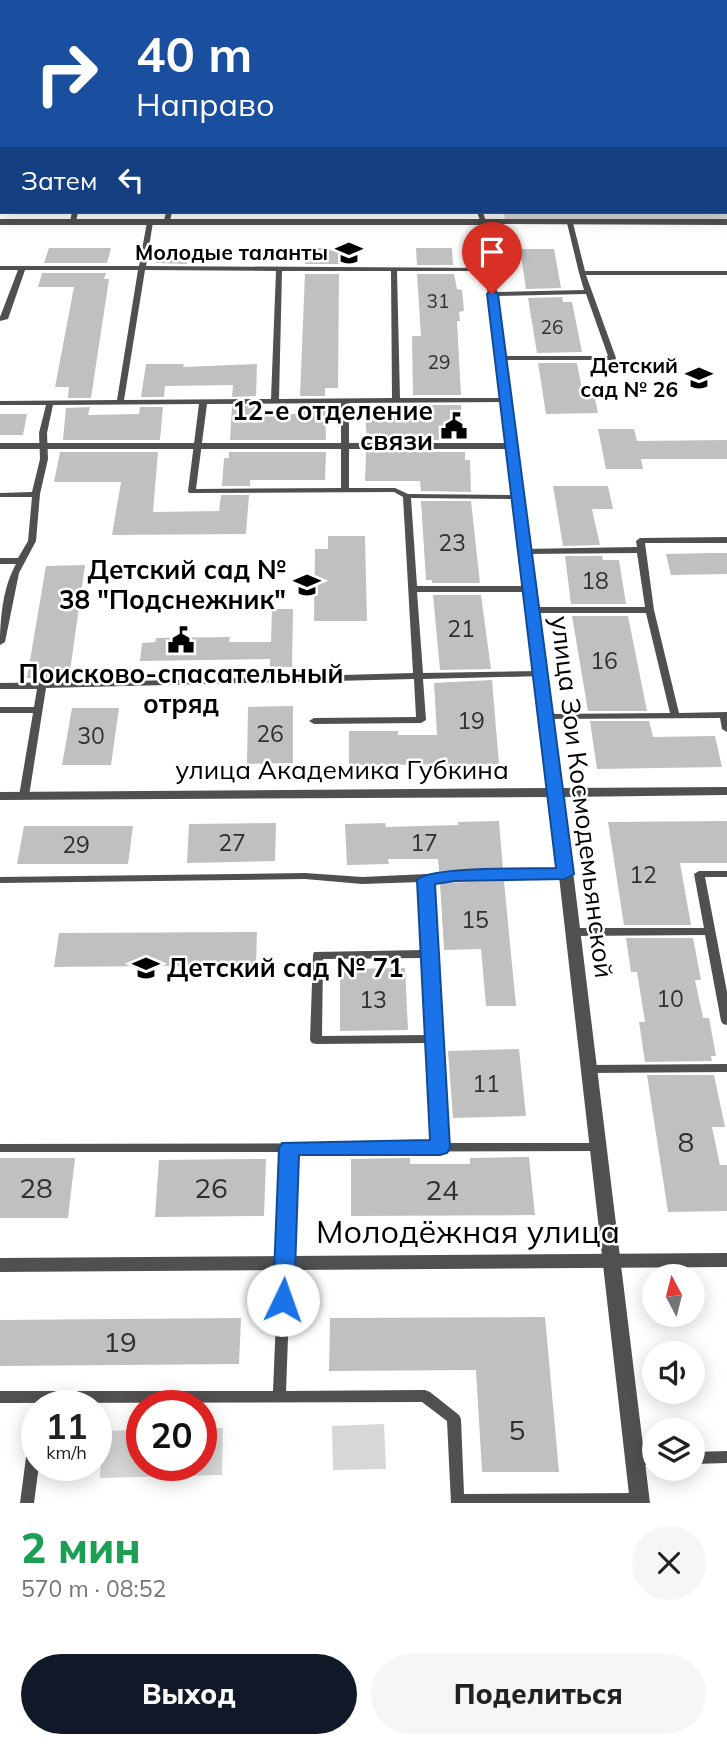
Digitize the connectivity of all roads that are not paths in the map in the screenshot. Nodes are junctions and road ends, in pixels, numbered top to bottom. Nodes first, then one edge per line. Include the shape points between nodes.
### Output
1 (74, 217) edge
2 (168, 217) edge
3 (482, 217) edge
4 (0, 222) edge
5 (149, 222) junction
6 (727, 222) edge
7 (570, 223) junction
8 (0, 268) edge
9 (22, 268) junction
10 (140, 270) junction
11 (279, 270) junction
12 (394, 270) junction
13 (489, 270) junction
14 (582, 273) junction
15 (727, 273) edge
16 (589, 292) junction
17 (492, 294) junction
18 (0, 319) edge
19 (501, 358) junction
20 (396, 400) junction
21 (506, 400) junction
22 (275, 401) junction
23 (345, 401) junction
24 (120, 402) junction
25 (203, 402) junction
26 (0, 403) edge
27 (50, 403) junction
28 (345, 445) junction
29 (0, 446) edge
30 (44, 446) junction
31 (198, 446) junction
32 (512, 446) junction
33 (345, 490) junction
34 (36, 494) junction
35 (0, 495) edge
36 (407, 496) junction
37 (518, 497) junction
38 (727, 540) edge
39 (641, 550) junction
40 (525, 551) junction
41 (0, 561) edge
42 (22, 561) junction
43 (529, 589) junction
44 (413, 590) junction
45 (532, 610) junction
46 (650, 610) junction
47 (0, 642) edge
48 (540, 674) junction
49 (418, 675) junction
50 (42, 686) junction
51 (0, 687) edge
52 (0, 710) edge
53 (38, 710) junction
54 (725, 715) edge
55 (675, 716) junction
56 (546, 717) junction
57 (314, 721) dead end
58 (727, 729) edge
59 (727, 791) edge
60 (556, 792) junction
61 (0, 796) edge
62 (24, 796) junction
63 (565, 874) junction
64 (727, 874) edge
65 (0, 880) edge
66 (426, 880) junction
67 (710, 931) junction
68 (572, 932) junction
69 (430, 954) junction
70 (727, 1021) edge
71 (435, 1039) junction
72 (727, 1068) edge
73 (588, 1069) junction
74 (598, 1147) junction
75 (0, 1148) edge
76 (289, 1148) junction
77 (440, 1148) junction
78 (611, 1260) junction
79 (727, 1260) edge
80 (285, 1263) junction
81 (0, 1265) edge
82 (279, 1396) junction
83 (0, 1397) edge
84 (21, 1399) edge
85 (112, 1399) edge
86 (727, 1457) edge
87 (705, 1458) edge
88 (634, 1459) junction
89 (642, 1459) edge
90 (30, 1481) edge
91 (458, 1501) edge
92 (640, 1501) edge
93 (27, 1503) edge

1 - 4 street
1 - 5 street
2 - 3 street
2 - 5 street
3 - 7 street
3 - 13 street, улица Зои Космодемьянской
5 - 10 lane
6 - 7 street
7 - 14 lane
8 - 9 lane
9 - 10 lane
9 - 18 lane via 4,319
10 - 11 lane
10 - 24 lane
11 - 12 lane
11 - 22 lane
12 - 13 lane
12 - 20 lane
13 - 17 street, улица Зои Космодемьянской
14 - 15 lane
14 - 16 lane
16 - 17 lane
16 - 19 lane via 612,358
17 - 19 street, улица Зои Космодемьянской
19 - 21 street, улица Зои Космодемьянской
20 - 21 lane
20 - 23 lane
21 - 32 street, улица Зои Космодемьянской
22 - 23 lane
22 - 25 lane
23 - 28 lane
24 - 25 lane
24 - 27 lane
25 - 31 lane
26 - 27 lane
27 - 30 lane
28 - 31 street
28 - 32 street
28 - 33 lane
29 - 30 street
30 - 31 street
30 - 34 lane
31 - 33 lane via 192,491
32 - 37 street, улица Зои Космодемьянской
33 - 36 lane via 395,490
34 - 35 lane
34 - 42 lane via 32,541
36 - 37 lane
36 - 44 lane
37 - 40 street, улица Зои Космодемьянской
38 - 39 lane via 640,541
39 - 40 lane
39 - 46 lane
40 - 43 street, улица Зои Космодемьянской
41 - 42 lane
42 - 47 lane via 15,573
43 - 44 lane
43 - 45 street, улица Зои Космодемьянской
44 - 49 lane
45 - 46 lane
45 - 48 street, улица Зои Космодемьянской
46 - 55 lane
48 - 49 lane
48 - 56 street, улица Зои Космодемьянской
49 - 50 lane
49 - 57 lane via 421,720
50 - 51 lane
50 - 53 lane
52 - 53 lane
53 - 62 lane
54 - 55 lane
54 - 58 lane
55 - 56 lane
56 - 60 street, улица Зои Космодемьянской
59 - 60 street, улица Академика Губкина
60 - 62 street, улица Академика Губкина
60 - 63 street, улица Зои Космодемьянской
61 - 62 street, улица Академика Губкина
63 - 66 lane
63 - 68 street, улица Зои Космодемьянской
64 - 67 lane via 699,874
65 - 66 lane via 305,876 333,881
66 - 69 lane
67 - 68 lane
67 - 70 lane
68 - 73 street, улица Зои Космодемьянской
69 - 71 lane
69 - 71 lane via 318,955 316,1040
71 - 77 lane
72 - 73 lane
73 - 74 street, улица Зои Космодемьянской
74 - 77 lane
74 - 78 street, улица Зои Космодемьянской
75 - 76 lane
76 - 77 lane
76 - 80 lane
78 - 79 street, Молодёжная улица
78 - 80 street, Молодёжная улица
78 - 88 street, улица Зои Космодемьянской
80 - 81 street, Молодёжная улица
80 - 82 lane
82 - 85 lane
82 - 91 lane via 425,1396 454,1419
83 - 84 lane
86 - 87 lane
88 - 89 lane
88 - 92 street, улица Зои Космодемьянской
90 - 93 lane
91 - 92 lane

